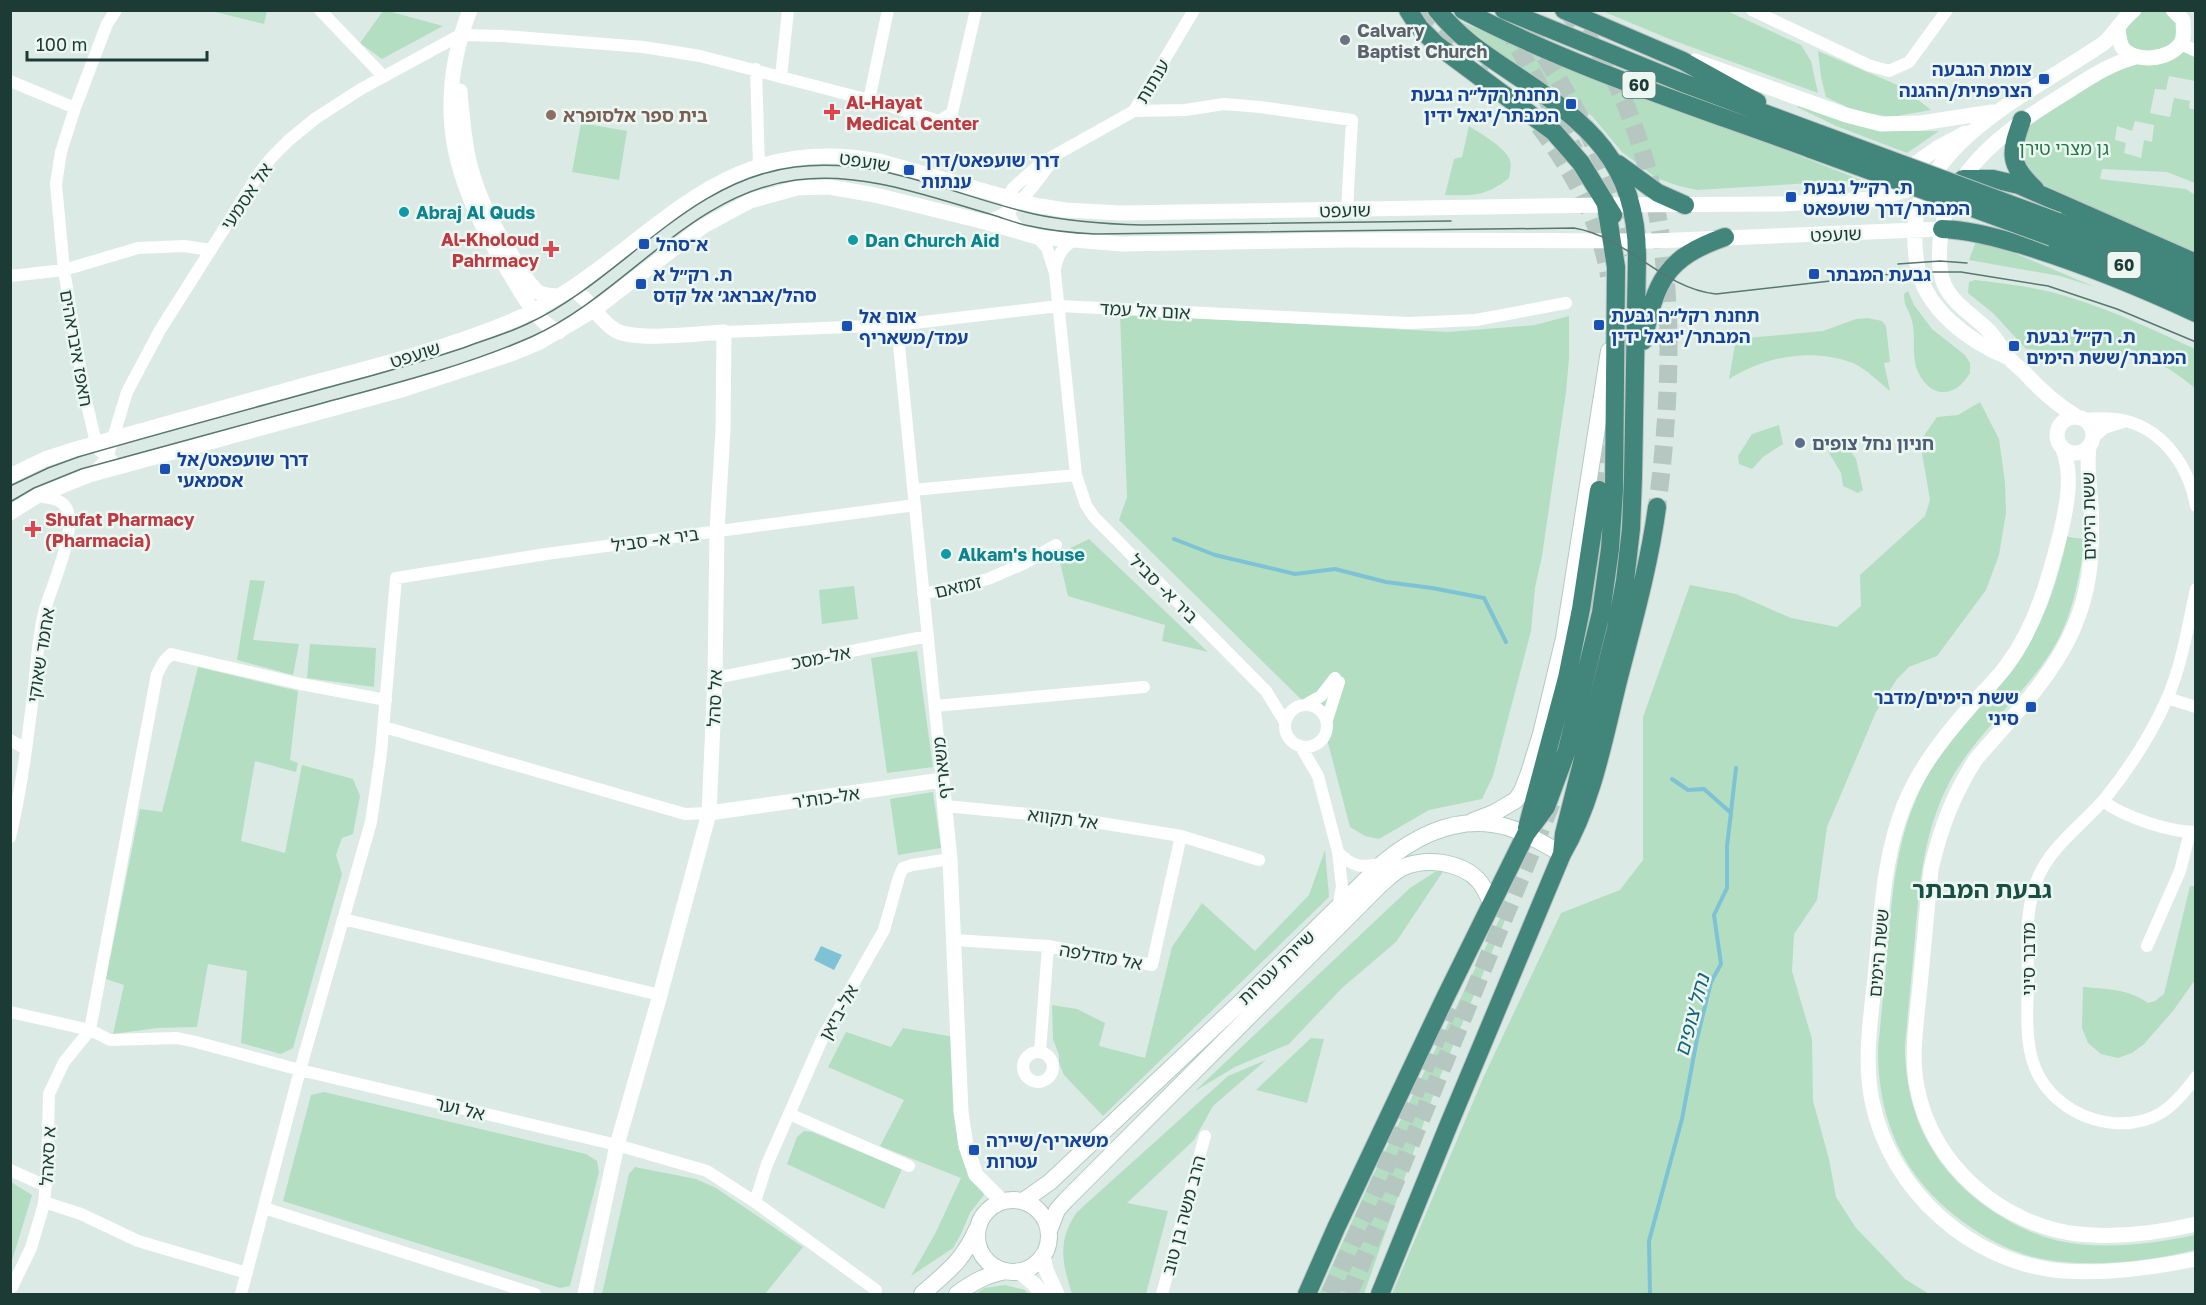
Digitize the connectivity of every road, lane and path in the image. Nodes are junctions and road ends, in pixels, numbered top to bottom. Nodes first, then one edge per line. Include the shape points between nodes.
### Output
1 (116, 10) edge
2 (320, 10) edge
3 (470, 10) edge
4 (788, 10) edge
5 (888, 10) edge
6 (976, 10) edge
7 (1194, 10) edge
8 (1408, 10) edge
9 (1437, 10) edge
10 (1504, 10) edge
11 (1564, 10) edge
12 (1752, 10) edge
13 (1947, 10) edge
14 (2173, 10) edge
15 (2133, 11) edge
16 (1467, 12) edge
17 (2196, 23) edge
18 (2118, 29) junction
19 (460, 35) junction
20 (1640, 41) junction
21 (2188, 45) edge
22 (2136, 57) junction
23 (756, 69) junction
24 (383, 76) junction
25 (781, 77) junction
26 (10, 81) edge
27 (869, 100) junction
28 (75, 108) junction
29 (2001, 110) junction
30 (1134, 111) junction
31 (2022, 120) junction
32 (1978, 126) junction
33 (1812, 137) junction
34 (1613, 160) junction
35 (759, 166) junction
36 (1963, 179) junction
37 (1929, 184) junction
38 (2042, 194) junction
39 (1858, 200) junction
40 (1012, 203) junction
41 (1606, 205) junction
42 (1685, 205) junction
43 (1631, 206) junction
44 (1347, 210) junction
45 (981, 221) junction
46 (1942, 229) junction
47 (1916, 230) junction
48 (2055, 230) junction
49 (1030, 235) junction
50 (1725, 237) junction
51 (1072, 241) junction
52 (1613, 241) junction
53 (1637, 241) junction
54 (211, 250) junction
55 (2196, 262) edge
56 (64, 270) junction
57 (1055, 273) junction
58 (10, 276) edge
59 (2196, 277) edge
60 (517, 285) junction
61 (566, 292) junction
62 (2196, 295) edge
63 (1566, 303) dead end
64 (1059, 306) junction
65 (594, 310) junction
66 (534, 311) junction
67 (1616, 312) junction
68 (2196, 313) edge
69 (510, 322) junction
70 (897, 325) junction
71 (559, 332) junction
72 (724, 332) junction
73 (2009, 358) junction
74 (2039, 389) junction
75 (1634, 390) junction
76 (118, 418) junction
77 (2080, 418) junction
78 (2127, 422) junction
79 (92, 425) junction
80 (2057, 431) junction
81 (114, 438) junction
82 (96, 443) junction
83 (2091, 443) junction
84 (2063, 449) junction
85 (106, 458) junction
86 (131, 464) junction
87 (1076, 475) junction
88 (10, 476) edge
89 (89, 476) junction
90 (913, 490) junction
91 (1599, 490) tunnel mouth
92 (37, 496) junction
93 (915, 505) junction
94 (2196, 506) edge
95 (1657, 507) tunnel mouth
96 (10, 513) edge
97 (717, 531) junction
98 (1056, 545) dead end
99 (2196, 589) edge
100 (923, 594) junction
101 (928, 636) junction
102 (715, 678) junction
103 (1143, 687) dead end
104 (1266, 691) junction
105 (2167, 698) junction
106 (386, 700) junction
107 (1302, 705) junction
108 (935, 706) junction
109 (2196, 707) edge
110 (1327, 720) junction
111 (1285, 722) junction
112 (384, 727) junction
113 (10, 741) edge
114 (1320, 741) junction
115 (1301, 747) junction
116 (26, 749) junction
117 (1318, 776) junction
118 (942, 780) junction
119 (2103, 801) junction
120 (945, 806) junction
121 (710, 813) junction
122 (1460, 824) junction
123 (2193, 832) edge
124 (1526, 834) junction
125 (1181, 836) junction
126 (10, 837) edge
127 (1338, 852) junction
128 (1562, 854) junction
129 (950, 859) junction
130 (1259, 860) dead end
131 (1383, 863) junction
132 (1492, 905) junction
133 (1338, 907) junction
134 (343, 919) junction
135 (954, 940) junction
136 (1048, 946) junction
137 (2147, 946) dead end
138 (660, 995) junction
139 (10, 1012) edge
140 (90, 1030) junction
141 (1040, 1052) dead end
142 (300, 1071) junction
143 (2196, 1077) edge
144 (789, 1114) junction
145 (1205, 1136) dead end
146 (617, 1145) junction
147 (909, 1166) dead end
148 (10, 1170) edge
149 (46, 1186) junction
150 (1002, 1201) junction
151 (1023, 1201) junction
152 (44, 1202) junction
153 (755, 1202) junction
154 (264, 1208) junction
155 (2196, 1224) edge
156 (978, 1228) junction
157 (1048, 1231) junction
158 (1043, 1255) junction
159 (2196, 1259) edge
160 (1012, 1271) junction
161 (246, 1273) junction
162 (14, 1289) edge
163 (876, 1290) dead end
164 (241, 1294) edge
165 (535, 1294) edge
166 (585, 1294) edge
167 (922, 1294) edge
168 (957, 1294) edge
169 (1042, 1294) edge
170 (1057, 1294) edge
171 (1162, 1294) edge
172 (1307, 1294) edge
173 (1380, 1294) edge

1 - 28 street, חאפז איבראהים
2 - 24 street
3 - 19 street
4 - 25 street
5 - 27 street
6 - 27 street via 952,113 939,121
7 - 30 street, ענתות
8 - 41 highway via 1437,45 1554,132 1581,163
9 - 34 highway via 1470,45 1570,114
10 - 33 highway, 60
11 - 20 highway
12 - 13 street via 1868,65 1890,71 1910,62
14 - 21 street via 2183,20
15 - 18 street
16 - 33 highway, 60 via 1561,56
17 - 21 street
18 - 22 street via 2123,48
18 - 29 street via 2097,49
19 - 23 street via 644,47
19 - 24 street, אל אסמעי
19 - 60 street via 451,96 455,154 483,231
19 - 61 street via 461,111 475,183 494,226 527,281 540,293 552,297
20 - 29 street via 1864,121 1921,123
20 - 33 highway via 1718,80
21 - 22 street via 2167,54
22 - 31 street via 2104,70
23 - 25 street
23 - 35 street
24 - 54 street, אל אסמעי via 317,117 289,140 260,172
25 - 27 street
26 - 28 street
28 - 56 street, חאפז איבראהים via 56,184
29 - 32 street
30 - 40 street, ענתות via 1061,152
30 - 44 street via 1224,104 1353,120
31 - 36 street
31 - 38 highway via 2013,160 2019,172
32 - 37 street
32 - 39 street
33 - 48 highway, 60, bridge
34 - 42 highway via 1658,193
34 - 43 highway
35 - 40 street, שועפט via 792,158 855,156
35 - 61 street, שועפט via 686,201
36 - 37 street, שועפט
36 - 38 highway via 1993,178
36 - 46 street via 1949,204
37 - 39 street, שועפט
37 - 47 street via 1920,202
38 - 55 highway
39 - 42 street, שועפט
40 - 44 street, שועפט via 1122,213
40 - 45 street via 994,219
40 - 49 street via 1013,222
41 - 43 street, שועפט
41 - 44 street, שועפט
41 - 52 highway
41 - 53 highway
42 - 43 street, שועפט
43 - 53 highway
45 - 49 street, שועפט
45 - 65 street, שועפט via 828,187 773,193 702,227
46 - 47 street, שועפט
46 - 68 highway via 1973,231 2060,256
46 - 73 street via 1939,253 1944,286 1990,332
47 - 50 street, שועפט
47 - 73 street via 1918,271 1931,300 1963,332
48 - 59 highway, 60
48 - 62 highway, 60
49 - 51 street, שועפט
49 - 57 street, ביר א- סביל via 1047,248
50 - 53 street, שועפט
50 - 75 highway via 1691,251 1669,268 1648,319
51 - 52 street, שועפט
51 - 57 street, ביר א- סביל via 1060,253
52 - 53 street, שועפט
52 - 67 highway
53 - 75 highway
54 - 56 street via 184,246 138,248
54 - 76 street, אל אסמעי via 155,339
56 - 58 street
56 - 79 street, חאפז איבראהים
57 - 64 street, ביר א- סביל
60 - 66 street
60 - 69 street via 518,306
61 - 65 street via 584,296
61 - 66 street, שועפט
63 - 64 street, אום אל עמד via 1476,320 1409,323
64 - 70 street, אום אל עמד
64 - 87 street, ביר א- סביל
65 - 71 street, שועפט
65 - 72 street via 615,330 631,336
66 - 69 street, שועפט
66 - 71 street
67 - 122 main road via 1564,638 1541,734 1522,791 1515,800 1486,816
67 - 124 highway via 1614,491 1601,613 1557,783 1546,807
69 - 81 street, שועפט via 397,360
70 - 72 street, אום אל עמד
70 - 90 street, משאריף
71 - 86 street, שועפט via 512,354 405,389
72 - 97 street, אל סהל
73 - 74 street
74 - 77 street
74 - 80 street
75 - 128 highway via 1631,529 1621,604
76 - 79 street via 107,428
76 - 81 street, אל אסמעי
77 - 78 street
77 - 80 street via 2064,420
77 - 83 street via 2092,429
78 - 83 street via 2111,425
78 - 94 street via 2152,432 2165,443 2186,474
79 - 82 street
80 - 84 street
81 - 82 street, שועפט
81 - 85 street, אל אסמעי
82 - 85 street
82 - 88 street, שועפט via 45,459
83 - 84 street via 2078,453
83 - 155 street, ששת הימים via 2091,550 2088,586 2079,619 2055,665 1976,759 1943,822 1931,869 1914,1048 1917,1087 1944,1154 1971,1184 2016,1216 2079,1234 2129,1234
84 - 159 street, ששת הימים via 2069,477 2063,524 2051,572 2027,633 2006,666 1936,747 1914,782 1899,818 1885,870 1869,1052 1871,1099 1892,1156 1917,1195 1956,1230 1987,1249 2020,1262 2061,1271 2116,1271
85 - 86 street
85 - 89 street, אל אסמעי
86 - 89 street, שועפט
87 - 90 street
87 - 104 street, ביר א- סביל via 1094,518
89 - 92 street, שועפט
90 - 93 street, משאריף
91 - 124 highway via 1567,678
92 - 96 street, שועפט
92 - 116 street, אחמד שאוקי via 63,503 70,524 45,611
93 - 97 street, ביר א- סביל
93 - 100 street, משאריף
95 - 128 highway via 1644,577 1596,767 1572,838
97 - 102 street, אל סהל
97 - 106 street, ביר א- סביל via 396,578
98 - 100 street, זמזאם via 988,579
99 - 105 street, מדבר סיני
100 - 101 street, משאריף
101 - 102 street, אל-מסכ
101 - 108 street, משאריף
102 - 121 street, אל סהל
103 - 108 street
104 - 107 street, ביר א- סביל
104 - 111 street, ביר א- סביל
105 - 109 street
105 - 119 street, מדבר סיני via 2136,755
106 - 112 street
106 - 140 street via 171,654 164,661 157,674
107 - 110 street via 1319,709
107 - 110 street via 1321,696 1337,680
107 - 111 street via 1292,710
108 - 118 street, משאריף
110 - 114 street
111 - 115 street via 1288,737
112 - 121 street via 685,813
112 - 134 street via 371,822
113 - 116 street
114 - 115 street via 1311,747
114 - 117 street
115 - 117 street
116 - 126 street, אחמד שאוקי via 20,800
117 - 127 street
118 - 120 street, משאריף
118 - 121 street, אל-כות'ר
119 - 123 street via 2132,817
119 - 143 street, מדבר סיני via 2052,856 2030,901 2028,1035 2034,1066 2049,1091 2072,1111 2114,1123 2154,1117 2175,1103
120 - 125 street, אל תקווא via 1070,818
120 - 129 street, משאריף
121 - 138 street, אל סהל
122 - 124 main road, שיירת עטרות via 1497,825
122 - 131 main road, שיירת עטרות via 1422,836
123 - 137 street
124 - 128 main road, שיירת עטרות
124 - 132 highway
125 - 130 street, אל תקווא
125 - 136 street, אל מזדלפה via 1152,965
127 - 131 street via 1352,864
127 - 133 street via 1342,887
128 - 173 highway
129 - 135 street, משאריף
129 - 144 street, אל-ביאן via 903,868 884,930 823,1037
131 - 133 main road, שיירת עטרות
132 - 157 main road, שיירת עטרות via 1478,879 1461,868 1428,862 1398,870 1066,1200
132 - 172 highway
133 - 151 main road, שיירת עטרות via 1050,1182
134 - 138 street
134 - 142 street
135 - 136 street, אל מזדלפה
135 - 150 street, משאריף via 961,1113 966,1146 976,1175
136 - 141 street
138 - 146 street, אל סהל
139 - 140 street, אל וער
140 - 142 street, אל וער via 110,1040 177,1038
140 - 149 street, א סאהל via 64,1062 49,1094
142 - 146 street, אל וער
142 - 154 street
144 - 147 street
144 - 153 street, אל-ביאן
145 - 171 street, הרב משה בן טוב
146 - 153 street, אל וער via 706,1171
146 - 166 street, אל סהל
148 - 149 street
149 - 152 street, א סאהל
150 - 151 main road
150 - 156 main road via 986,1212
151 - 157 main road via 1040,1212
152 - 161 street via 81,1214 138,1241
152 - 162 street, א סאהל
153 - 163 street, אל וער
154 - 161 street
154 - 165 street
156 - 160 main road via 977,1240 986,1260
156 - 167 main road via 957,1263
157 - 158 main road
158 - 160 main road via 1028,1268
158 - 170 street
160 - 168 main road via 988,1274
160 - 169 street via 1034,1284
161 - 164 street

